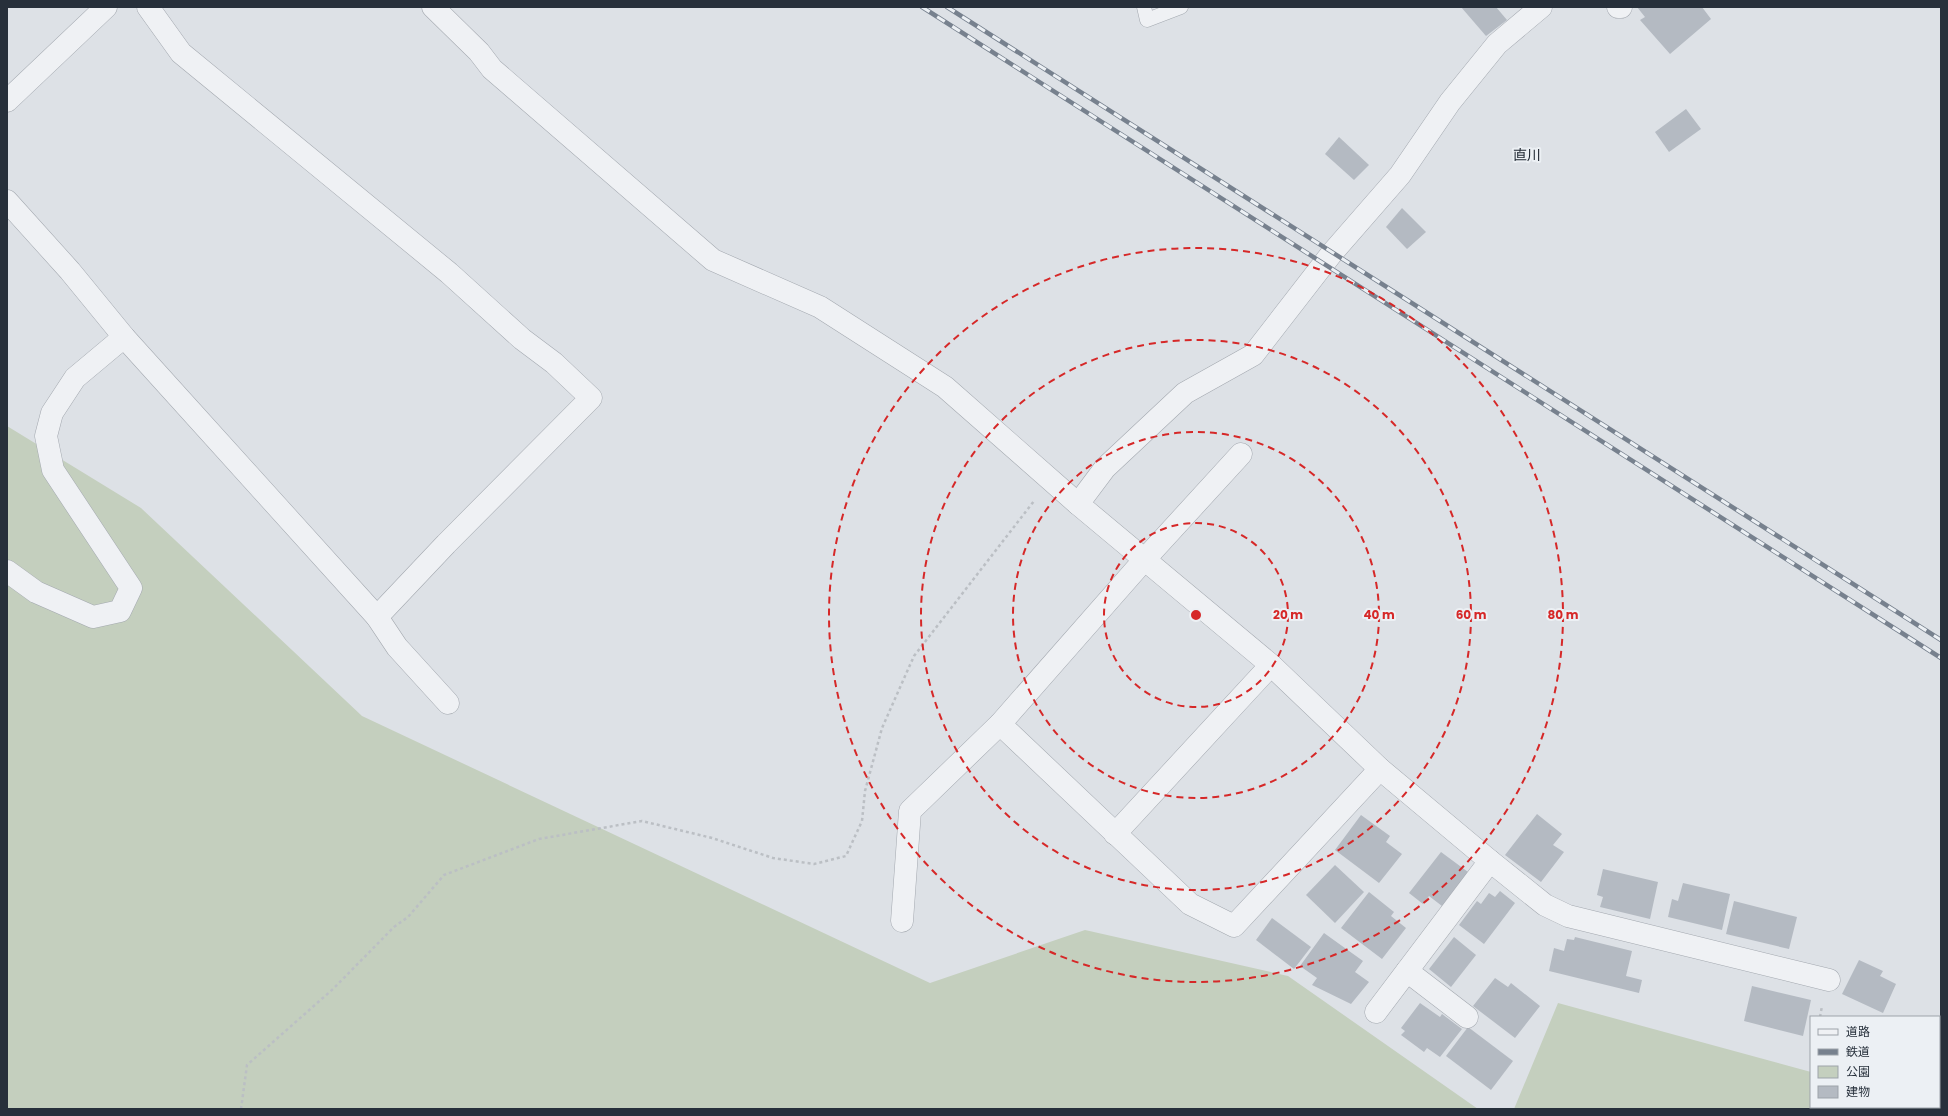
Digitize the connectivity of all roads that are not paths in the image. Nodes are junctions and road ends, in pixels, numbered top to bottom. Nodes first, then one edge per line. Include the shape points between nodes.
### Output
1 (106, 7) edge
2 (148, 7) edge
3 (433, 7) edge
4 (1144, 7) edge
5 (1181, 7) edge
6 (1541, 7) edge
7 (7, 101) edge
8 (7, 200) edge
9 (124, 337) junction
10 (1241, 454) dead end
11 (1078, 504) junction
12 (1145, 558) junction
13 (7, 571) edge
14 (377, 617) junction
15 (1271, 665) junction
16 (448, 703) dead end
17 (1000, 724) junction
18 (1380, 769) junction
19 (1115, 834) junction
20 (1490, 861) junction
21 (902, 921) dead end
22 (1408, 971) junction
23 (1829, 980) dead end
24 (1376, 1012) dead end
25 (1468, 1017) dead end

1 - 7 street
2 - 14 street via 180,53 449,273 591,398
3 - 11 street via 479,52 492,69 713,260 820,307 945,387
4 - 5 lane via 1147,20
6 - 11 street via 1497,44 1450,102 1400,175 1332,253 1253,355 1185,393 1105,468
8 - 9 street
9 - 13 street via 75,378 52,413 46,436 53,470 131,588 120,611 93,617 36,592
9 - 14 street
10 - 12 street
11 - 12 street
12 - 15 street
12 - 17 street
14 - 16 street via 397,647
15 - 18 street
15 - 19 street
17 - 19 street
17 - 21 street via 910,811
18 - 19 street via 1234,926 1190,904
18 - 20 street
20 - 22 street
20 - 23 street via 1545,905 1568,916
22 - 24 street
22 - 25 street

